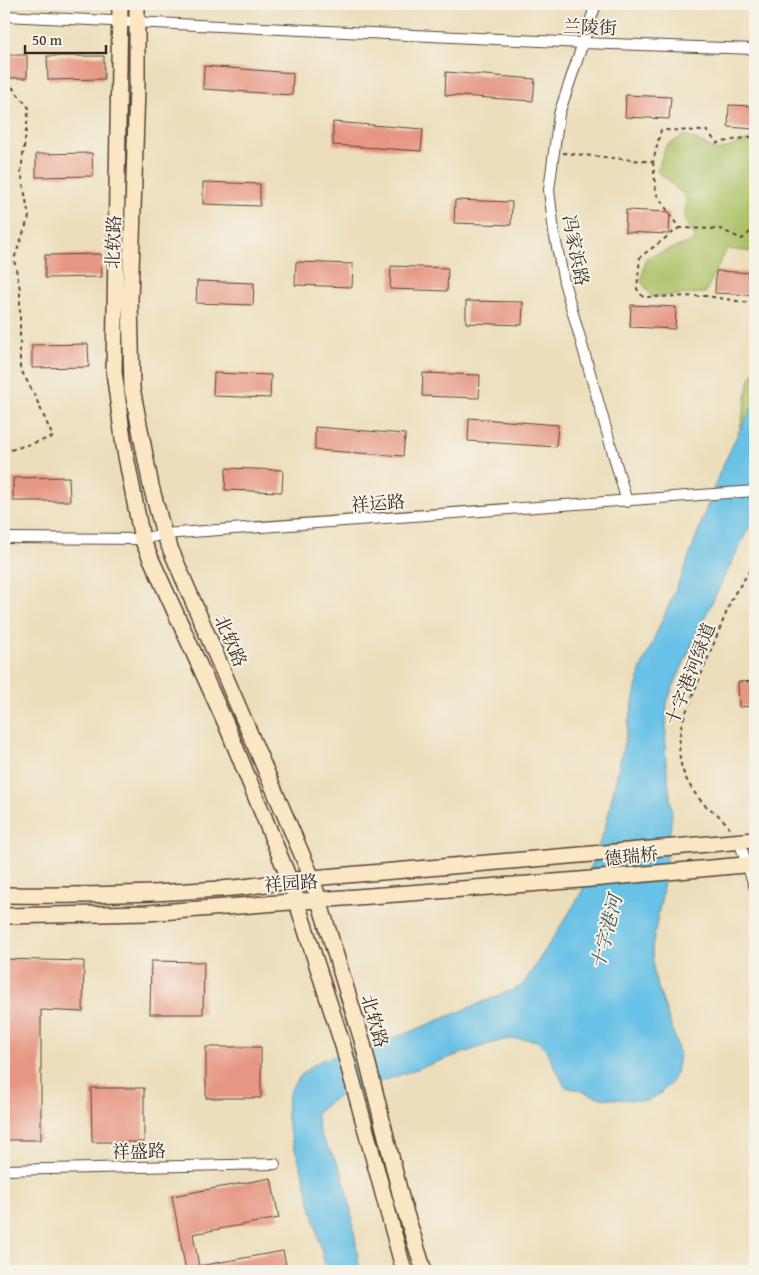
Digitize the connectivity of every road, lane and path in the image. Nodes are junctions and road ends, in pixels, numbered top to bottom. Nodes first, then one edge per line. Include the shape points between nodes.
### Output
1 (120, 4) edge
2 (137, 4) edge
3 (596, 4) edge
4 (4, 16) edge
5 (119, 22) junction
6 (137, 22) junction
7 (582, 43) junction
8 (755, 49) edge
9 (4, 87) edge
10 (755, 136) edge
11 (553, 152) junction
12 (653, 162) junction
13 (679, 228) junction
14 (755, 228) edge
15 (755, 304) edge
16 (4, 452) edge
17 (755, 491) edge
18 (627, 502) junction
19 (164, 534) junction
20 (4, 538) edge
21 (142, 539) junction
22 (755, 564) edge
23 (755, 840) edge
24 (739, 841) junction
25 (578, 856) joint
26 (751, 864) edge
27 (312, 878) junction
28 (290, 880) junction
29 (580, 880) joint
30 (755, 888) edge
31 (4, 896) edge
32 (319, 900) junction
33 (297, 902) junction
34 (4, 916) edge
35 (275, 1164) dead end
36 (4, 1170) edge
37 (404, 1271) edge
38 (424, 1271) edge

1 - 5 street, 北软路
2 - 6 street, 北软路
3 - 7 street, 冯家浜路
4 - 5 street, 兰陵街
5 - 6 street, 兰陵街
5 - 21 street, 北软路 via 114,372
6 - 7 street, 兰陵街
6 - 19 street, 北软路 via 130,300 132,388
7 - 8 street, 兰陵街
7 - 11 street, 冯家浜路 via 559,114
9 - 16 path via 12,87 29,108 21,171 29,217 14,259 20,289 20,368 53,437
10 - 12 path via 717,143 707,131 661,130
11 - 12 path
11 - 18 street, 冯家浜路 via 549,190 564,282
12 - 13 path via 656,192
13 - 14 path via 720,229 742,239
13 - 15 path via 640,257 637,289 643,297 707,296
17 - 18 street, 祥运路
18 - 19 street, 祥运路
19 - 21 street, 祥运路
19 - 27 street, 北软路
20 - 21 street, 祥运路
21 - 28 street, 北软路 via 226,724
22 - 24 path, 十字港河绿道 via 733,596 682,722 678,743 685,779
23 - 24 street
24 - 25 street, 德瑞桥
24 - 26 street
25 - 27 street, 祥园路
26 - 29 street, 德瑞桥
26 - 30 street
27 - 28 street, 祥园路
27 - 32 street, 北软路
28 - 31 street, 祥园路 via 147,894
28 - 33 street, 北软路
29 - 32 street, 祥园路
32 - 33 street, 祥园路
32 - 38 street, 北软路 via 362,1040 402,1201
33 - 34 street, 祥园路 via 147,913
33 - 37 street, 北软路 via 343,1046
35 - 36 street, 祥盛路

